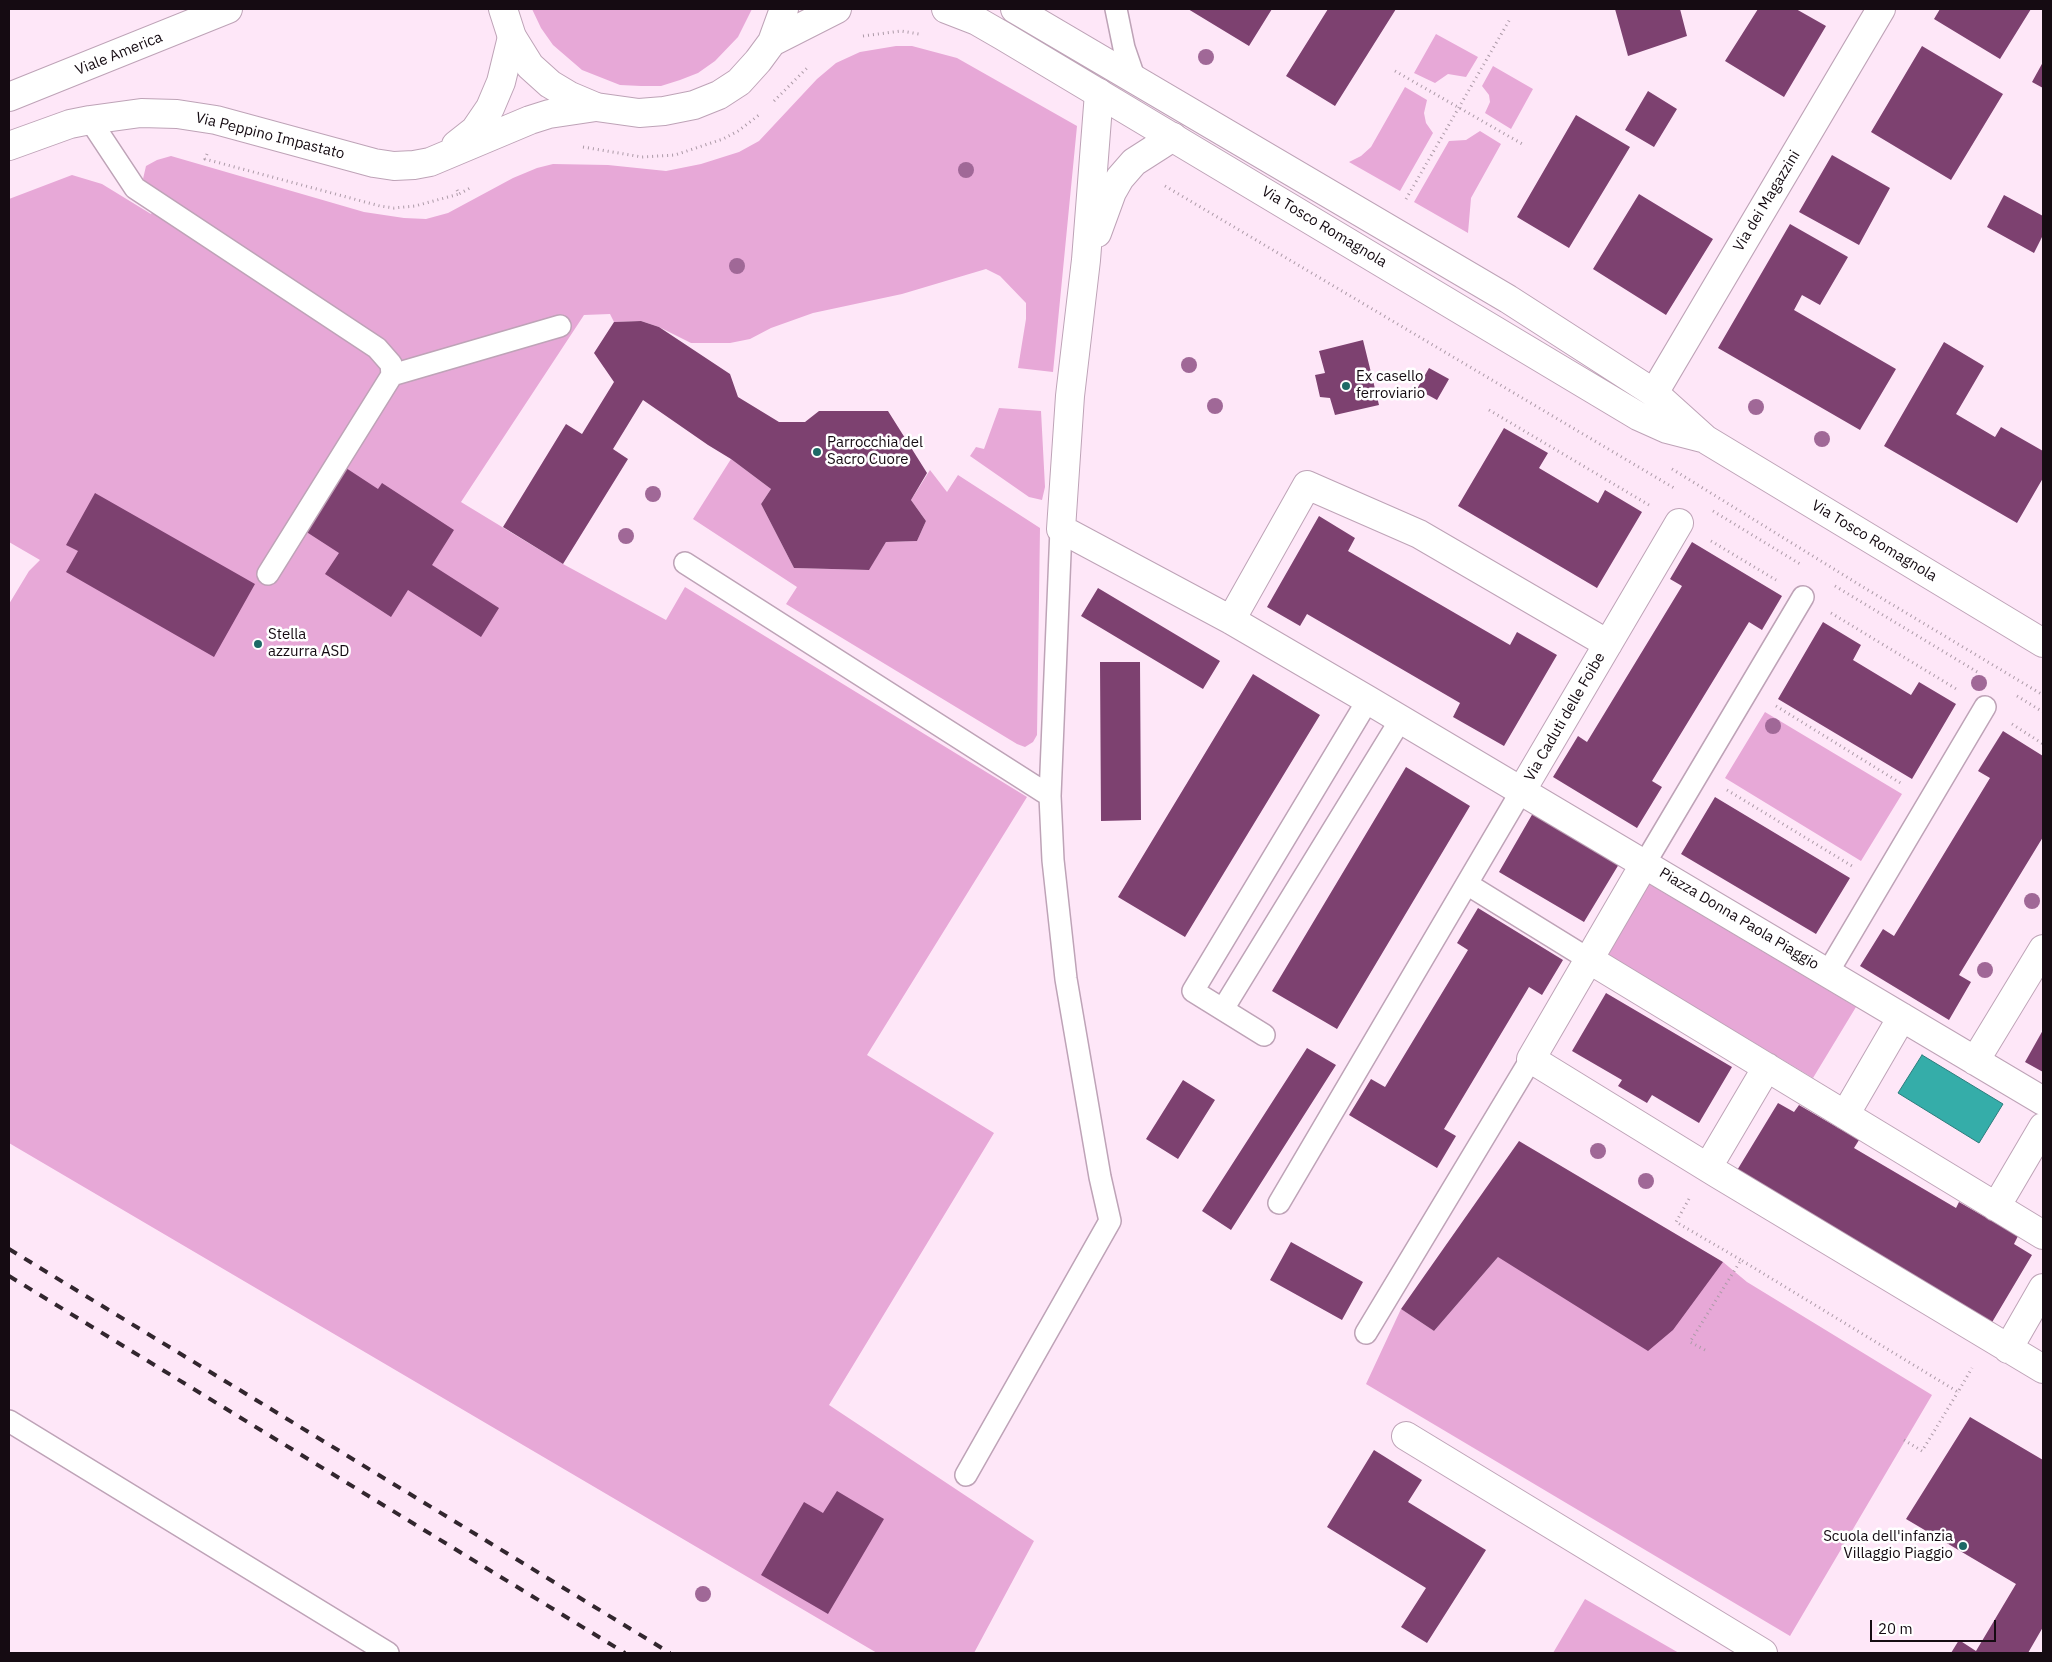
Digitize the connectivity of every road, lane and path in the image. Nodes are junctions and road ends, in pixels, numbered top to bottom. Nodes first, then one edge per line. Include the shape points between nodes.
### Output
1 (228, 9) edge
2 (503, 9) edge
3 (784, 9) edge
4 (837, 9) edge
5 (946, 9) edge
6 (1015, 9) edge
7 (1116, 9) edge
8 (1882, 9) edge
9 (1510, 20) dead end
10 (925, 35) dead end
11 (512, 38) junction
12 (856, 38) dead end
13 (772, 42) junction
14 (813, 62) dead end
15 (1394, 71) dead end
16 (1134, 77) junction
17 (1099, 93) junction
18 (9, 97) edge
19 (771, 104) dead end
20 (596, 107) junction
21 (1458, 108) junction
22 (765, 110) dead end
23 (90, 120) junction
24 (1173, 137) junction
25 (9, 146) edge
26 (576, 146) dead end
27 (1524, 146) dead end
28 (444, 156) junction
29 (1130, 166) junction
30 (479, 182) dead end
31 (1389, 227) junction
32 (1086, 260) junction
33 (560, 326) dead end
34 (392, 375) junction
35 (1654, 393) junction
36 (1489, 410) dead end
37 (1705, 439) junction
38 (1705, 482) dead end
39 (1694, 500) junction
40 (1679, 523) junction
41 (1061, 529) junction
42 (685, 563) dead end
43 (1804, 567) dead end
44 (268, 574) dead end
45 (1830, 582) dead end
46 (1803, 596) junction
47 (1232, 620) junction
48 (2043, 643) edge
49 (1608, 644) junction
50 (1984, 676) dead end
51 (1748, 688) junction
52 (2009, 691) dead end
53 (1368, 700) junction
54 (1985, 707) junction
55 (2043, 712) edge
56 (1401, 719) junction
57 (2043, 744) edge
58 (1698, 774) junction
59 (1522, 790) junction
60 (1050, 796) junction
61 (1930, 800) junction
62 (1645, 863) junction
63 (1881, 883) junction
64 (1467, 884) junction
65 (2043, 949) edge
66 (1590, 960) junction
67 (1828, 972) junction
68 (1223, 1009) junction
69 (1902, 1017) junction
70 (1264, 1035) dead end
71 (1531, 1059) junction
72 (1975, 1061) junction
73 (1767, 1067) junction
74 (2043, 1101) edge
75 (1845, 1115) junction
76 (2043, 1128) edge
77 (1708, 1168) junction
78 (1279, 1204) dead end
79 (1996, 1207) junction
80 (2043, 1235) edge
81 (1741, 1260) junction
82 (2043, 1288) edge
83 (1366, 1333) dead end
84 (1999, 1343) junction
85 (1705, 1350) dead end
86 (2043, 1369) edge
87 (1958, 1392) junction
88 (9, 1421) edge
89 (1406, 1436) dead end
90 (1904, 1440) dead end
91 (966, 1475) dead end
92 (388, 1653) edge
93 (1763, 1653) edge

1 - 18 street, Viale America
2 - 11 street
3 - 13 street
4 - 13 street
5 - 17 street, Via Tosco Romagnola via 977,21
6 - 16 street, Via Tosco Romagnola
7 - 16 lane
8 - 35 street, Via dei Magazzini
9 - 21 path
10 - 12 path via 902,31
11 - 20 street via 530,66 550,84
11 - 28 street, Via Peppino Impastato via 501,82 490,108 474,130
13 - 20 street via 739,82 694,105 639,114
14 - 19 path
15 - 21 path
16 - 31 street, Via Tosco Romagnola
17 - 24 street, Via Tosco Romagnola
17 - 32 street
20 - 28 street, Via Peppino Impastato via 530,120
21 - 27 path
21 - 31 path
22 - 26 path via 723,139 675,154 642,157
23 - 25 street, Via Peppino Impastato
23 - 28 street, Via Peppino Impastato via 142,113 177,114 394,166 414,165
23 - 34 lane via 135,188 377,348 391,364
24 - 29 street
24 - 37 street, Via Tosco Romagnola via 1638,416 1667,429
28 - 30 path via 459,194
29 - 32 street via 1112,192
29 - 39 path
31 - 35 street, Via Tosco Romagnola
32 - 41 street via 1074,358
33 - 34 lane
34 - 44 lane
35 - 37 street, Via Tosco Romagnola
36 - 40 path
37 - 48 street, Via Tosco Romagnola
38 - 39 path
39 - 40 path
39 - 43 path
40 - 46 path
40 - 49 street, Via Caduti delle Foibe
41 - 47 street
41 - 60 lane
42 - 60 lane
45 - 50 path
46 - 51 lane
46 - 54 path
47 - 49 street via 1307,485 1419,534
47 - 53 street
49 - 59 street, Via Caduti delle Foibe
51 - 58 lane
51 - 61 path
52 - 55 path
53 - 56 street
53 - 68 lane via 1193,991
54 - 57 path
54 - 61 lane
56 - 59 street
56 - 68 lane
58 - 62 lane
58 - 63 path
59 - 62 street
59 - 64 lane
60 - 91 lane via 1053,860 1066,979 1110,1221
61 - 63 lane
62 - 66 street, Piazza Donna Paola Piaggio
62 - 67 street, Piazza Donna Paola Piaggio
63 - 67 lane
64 - 66 lane
64 - 78 lane
65 - 72 street
66 - 71 street, Piazza Donna Paola Piaggio
66 - 73 street
67 - 69 street, Piazza Donna Paola Piaggio
68 - 70 lane
69 - 72 street, Piazza Donna Paola Piaggio
69 - 75 street
71 - 77 street
71 - 83 lane
72 - 74 street, Piazza Donna Paola Piaggio
73 - 75 street
73 - 77 street
75 - 79 street
76 - 79 street
77 - 81 path via 1676,1222
77 - 84 street
79 - 80 street
81 - 85 path via 1690,1342
81 - 87 path
82 - 84 street
84 - 86 street
84 - 87 path
87 - 90 path via 1922,1451
88 - 92 lane
89 - 93 street

